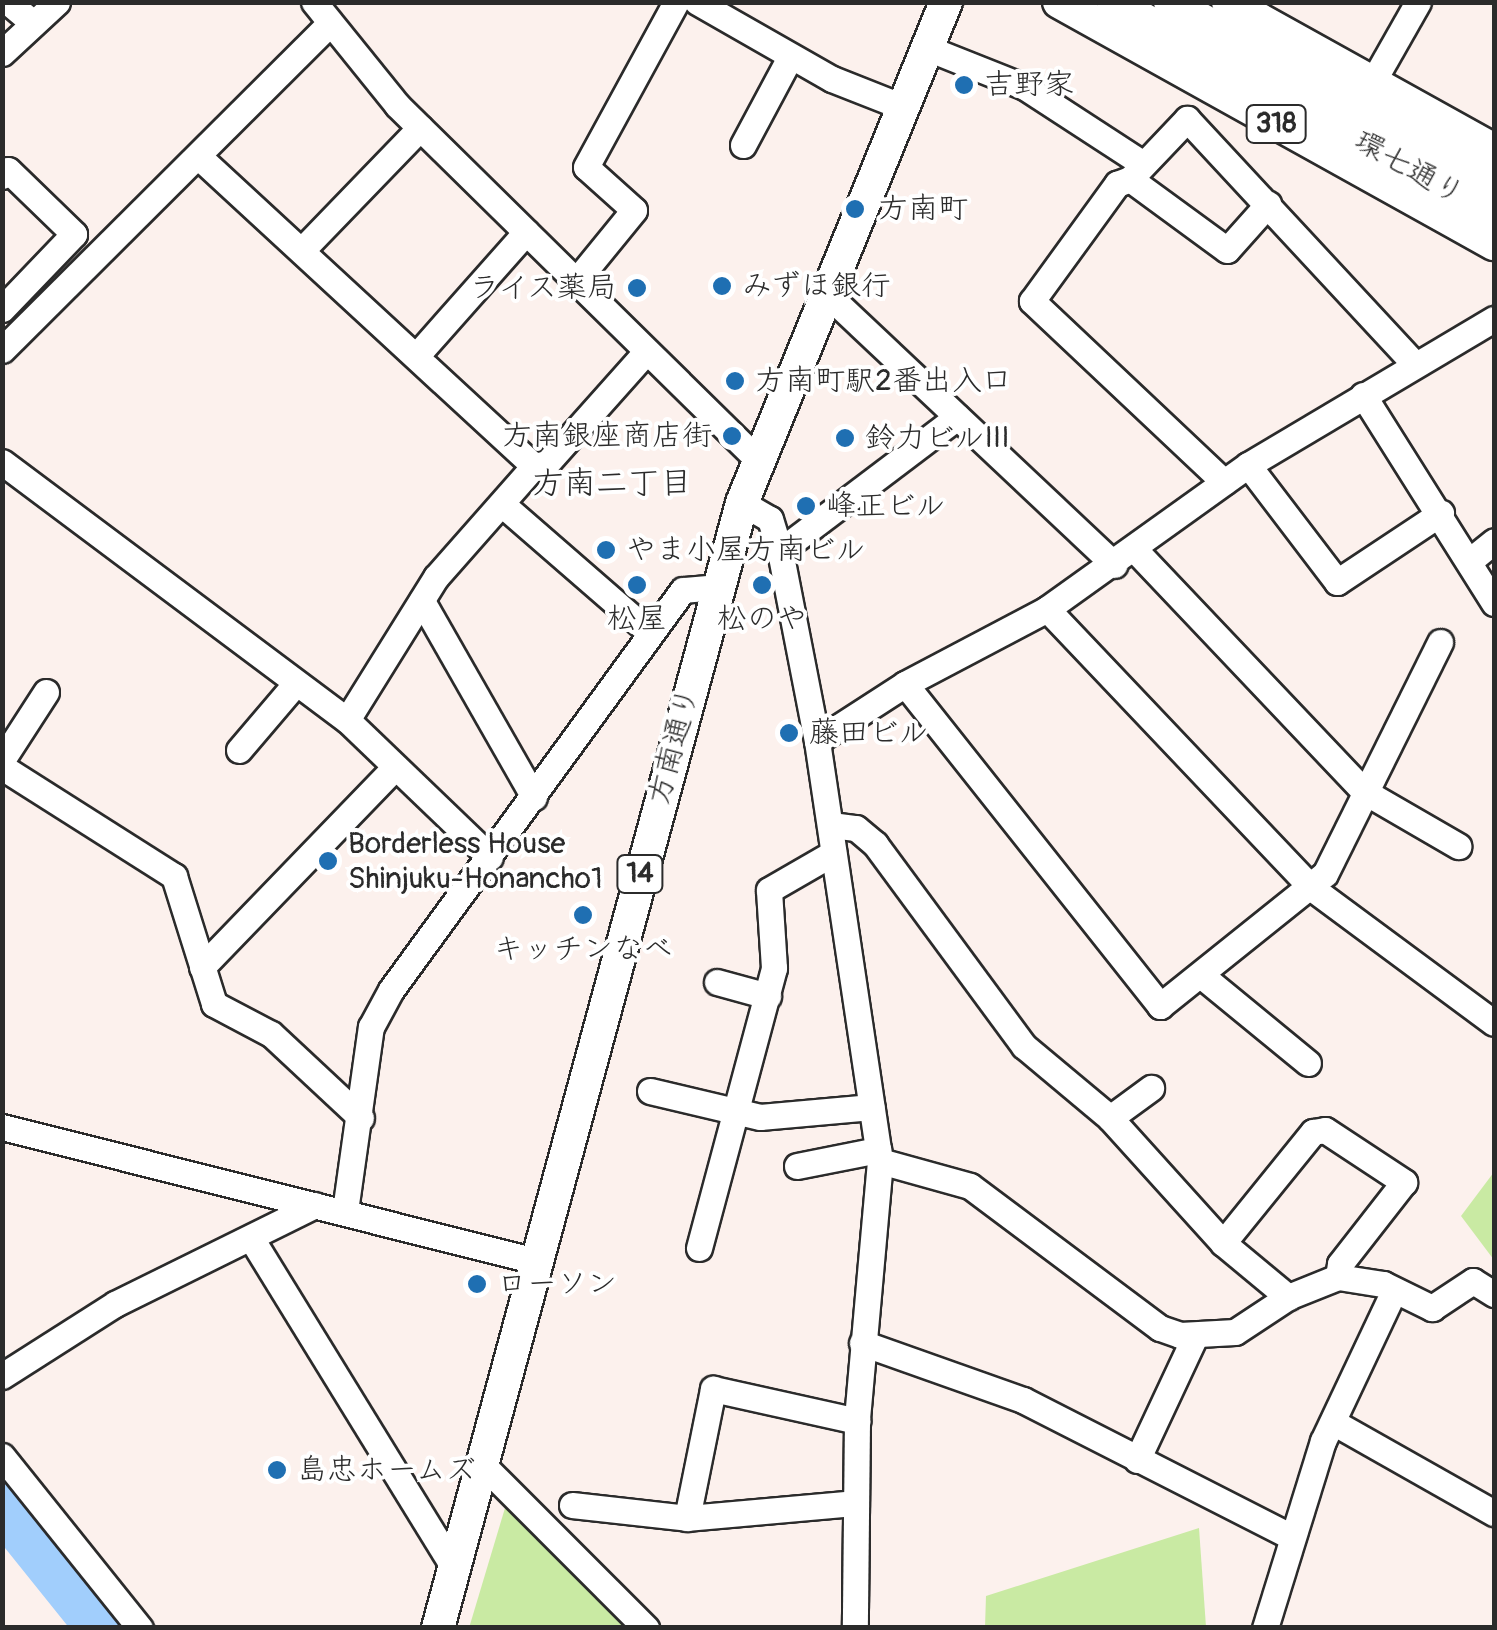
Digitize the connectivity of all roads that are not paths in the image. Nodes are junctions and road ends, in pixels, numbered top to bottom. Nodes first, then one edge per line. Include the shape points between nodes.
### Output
1 (8, 2) edge
2 (56, 2) edge
3 (676, 2) edge
4 (697, 2) edge
5 (946, 2) edge
6 (1059, 2) edge
7 (1113, 2) edge
8 (1170, 2) edge
9 (1228, 2) edge
10 (1418, 2) edge
11 (319, 8) edge
12 (32, 22) junction
13 (927, 48) junction
14 (2, 53) edge
15 (790, 57) junction
16 (1372, 83) junction
17 (903, 107) junction
18 (420, 128) junction
19 (743, 145) dead end
20 (1494, 150) edge
21 (198, 156) junction
22 (1137, 172) junction
23 (2, 176) edge
24 (1494, 182) edge
25 (1268, 204) junction
26 (1494, 216) edge
27 (526, 232) junction
28 (1494, 244) edge
29 (302, 250) junction
30 (577, 280) junction
31 (826, 294) junction
32 (2, 309) edge
33 (1493, 323) edge
34 (2, 350) edge
35 (646, 352) junction
36 (418, 354) junction
37 (1415, 364) junction
38 (1364, 394) junction
39 (957, 417) junction
40 (759, 460) junction
41 (2, 462) edge
42 (1248, 465) junction
43 (534, 466) junction
44 (1224, 482) junction
45 (742, 502) junction
46 (503, 506) junction
47 (1441, 513) junction
48 (1494, 541) edge
49 (780, 552) junction
50 (1126, 558) junction
51 (1472, 559) junction
52 (718, 588) junction
53 (422, 601) junction
54 (1494, 603) edge
55 (1048, 609) junction
56 (650, 634) junction
57 (1440, 642) dead end
58 (296, 682) junction
59 (906, 684) junction
60 (46, 692) dead end
61 (347, 720) junction
62 (817, 741) junction
63 (239, 750) dead end
64 (395, 767) junction
65 (6, 775) edge
66 (1364, 792) junction
67 (534, 797) junction
68 (830, 825) junction
69 (1458, 846) dead end
70 (834, 853) junction
71 (490, 857) junction
72 (1313, 888) junction
73 (202, 966) junction
74 (1202, 976) junction
75 (717, 982) dead end
76 (768, 996) junction
77 (1494, 1024) edge
78 (1308, 1063) dead end
79 (1150, 1088) dead end
80 (650, 1091) dead end
81 (872, 1107) junction
82 (734, 1114) junction
83 (361, 1118) junction
84 (1110, 1118) junction
85 (2, 1127) edge
86 (879, 1156) junction
87 (796, 1166) dead end
88 (316, 1205) junction
89 (345, 1211) junction
90 (252, 1238) junction
91 (1223, 1243) junction
92 (699, 1248) dead end
93 (536, 1261) junction
94 (1338, 1278) junction
95 (1394, 1292) junction
96 (1494, 1294) edge
97 (1288, 1296) junction
98 (1196, 1336) junction
99 (862, 1344) junction
100 (2, 1376) edge
101 (857, 1421) junction
102 (1333, 1422) junction
103 (2, 1456) edge
104 (1138, 1460) junction
105 (483, 1465) junction
106 (854, 1503) junction
107 (572, 1504) dead end
108 (1494, 1513) edge
109 (687, 1518) junction
110 (1288, 1535) junction
111 (454, 1568) junction
112 (140, 1628) edge
113 (438, 1628) edge
114 (646, 1628) edge
115 (856, 1628) edge
116 (1264, 1628) edge

1 - 12 street
2 - 12 street
3 - 30 street via 586,166 634,210
4 - 15 street
5 - 13 main road, 方南通り / 14
6 - 28 main road, 318
7 - 26 main road, 環七通り / 318
8 - 24 main road, 環七通り / 318
9 - 16 main road
10 - 16 street
11 - 18 street
11 - 21 street
12 - 14 street
13 - 17 main road, 方南通り / 14
13 - 22 street via 1026,87
15 - 17 street
15 - 19 street
16 - 20 main road
17 - 31 main road, 方南通り / 14
18 - 27 street
18 - 29 street
21 - 29 street
21 - 34 street
22 - 25 street via 1227,250
22 - 25 street via 1187,119
22 - 44 street via 1117,184 1032,301
23 - 32 street via 8,170 74,234
25 - 37 street
27 - 30 street
27 - 36 street
29 - 36 street
30 - 35 street
31 - 39 street
31 - 40 main road, 方南通り / 14
33 - 37 street
35 - 40 street
35 - 43 street via 547,464
36 - 43 street
37 - 38 street
38 - 42 street
38 - 47 street
39 - 49 street
39 - 50 street
40 - 45 main road, 方南通り / 14
41 - 58 street
42 - 44 street
42 - 47 street via 1337,582
43 - 46 street
44 - 50 street
45 - 49 street via 770,519
45 - 52 main road, 方南通り / 14
46 - 53 street
46 - 56 street
47 - 51 street
48 - 51 street
49 - 62 street
50 - 55 street
50 - 66 street
51 - 54 street
52 - 56 street via 683,590
52 - 93 main road, 方南通り / 14
53 - 61 street
53 - 67 street
55 - 59 street
55 - 72 street
56 - 67 street
57 - 66 street
58 - 61 street
58 - 63 street
59 - 62 street
59 - 74 street via 1160,1006
60 - 65 street
61 - 64 street
62 - 68 street
64 - 71 street
64 - 73 street
65 - 73 street via 174,876
66 - 69 street
66 - 72 street
67 - 71 street
68 - 70 street
68 - 84 street via 856,828 875,844 1024,1046
70 - 76 street via 769,890 774,968
70 - 81 street
71 - 83 street via 370,1028
72 - 74 street
72 - 77 street
73 - 83 street via 214,1004 271,1034
74 - 78 street
75 - 76 street
76 - 82 street
79 - 84 street
80 - 82 street
81 - 82 street via 796,1116
81 - 86 street
82 - 92 street
83 - 89 street
84 - 91 street
85 - 88 street
86 - 87 street
86 - 98 street via 970,1186 1160,1328
86 - 99 street
88 - 89 street
88 - 90 street
89 - 93 street
90 - 100 street via 115,1304
90 - 111 street
91 - 94 street via 1313,1132 1325,1130 1404,1182 1340,1264
91 - 97 street
93 - 105 main road, 方南通り / 14
94 - 95 street via 1361,1278
94 - 97 street
95 - 96 street via 1432,1308 1473,1282
95 - 102 street
97 - 98 street via 1235,1332
98 - 104 street
99 - 101 street
99 - 104 street via 1023,1400
101 - 106 street
101 - 109 street via 713,1390
102 - 108 street
102 - 110 street
103 - 112 street
104 - 110 street
105 - 111 main road, 方南通り / 14
105 - 114 street
106 - 109 street
106 - 115 street
107 - 109 street
110 - 116 street
111 - 113 main road, 方南通り / 14

